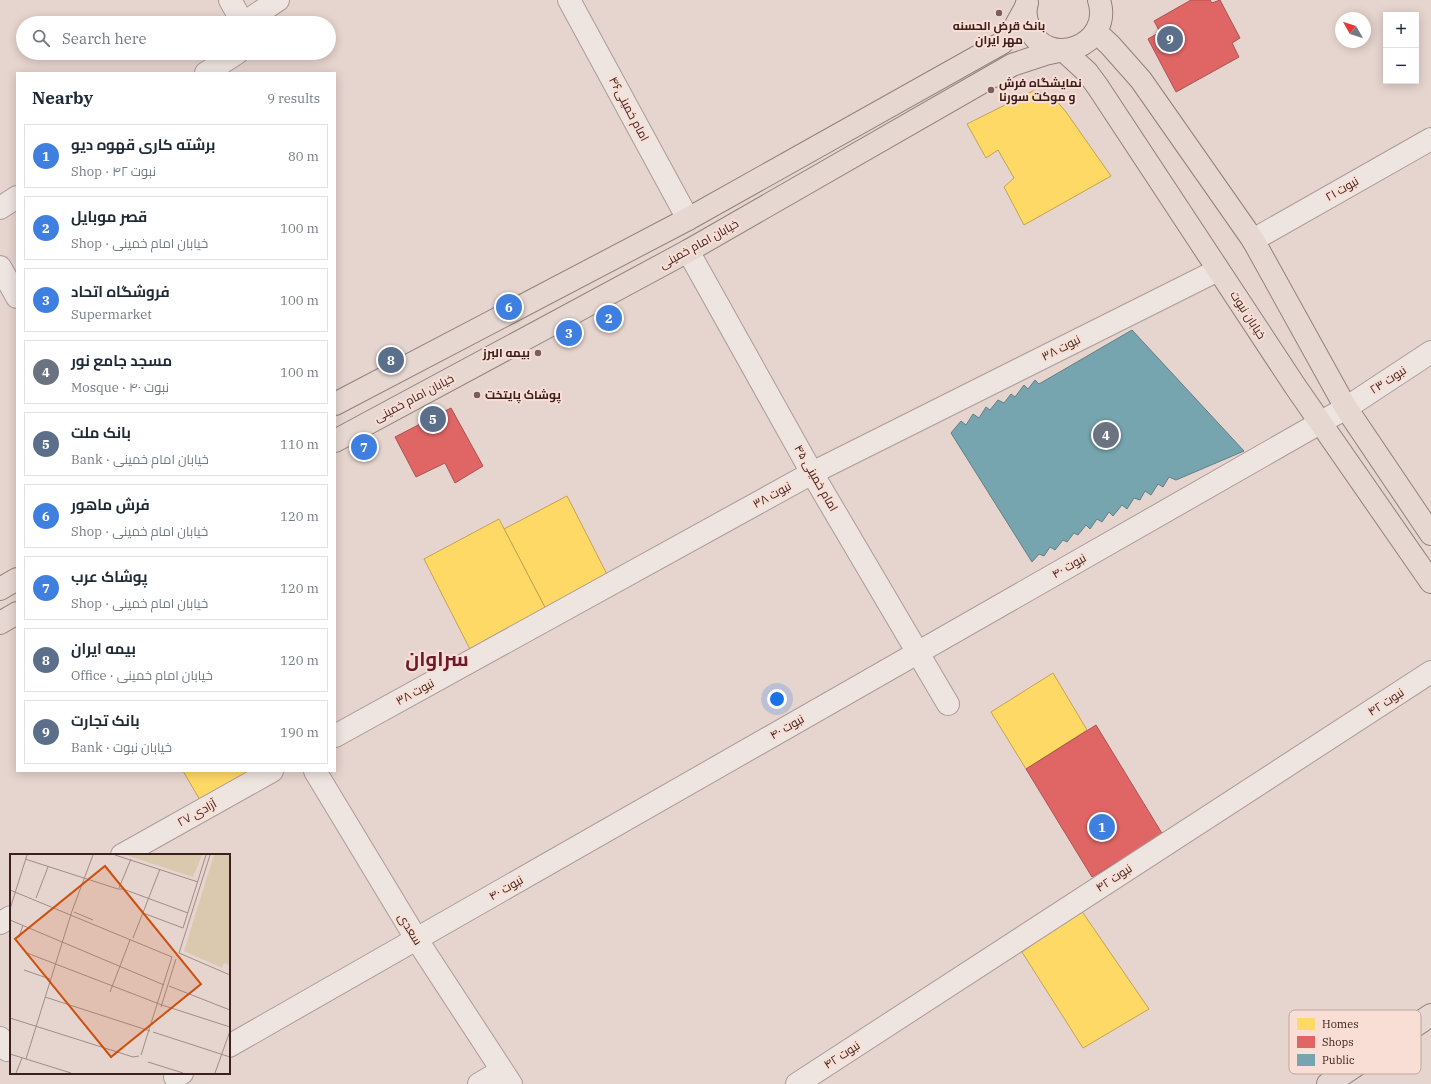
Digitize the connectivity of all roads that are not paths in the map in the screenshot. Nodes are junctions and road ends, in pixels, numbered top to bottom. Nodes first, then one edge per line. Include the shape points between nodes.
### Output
1 (230, 0) edge
2 (278, 0) edge
3 (1112, 0) edge
4 (572, 1) edge
5 (1027, 3) edge
6 (239, 16) edge
7 (254, 16) edge
8 (1099, 17) edge
9 (1063, 50) junction
10 (226, 60) edge
11 (208, 72) edge
12 (1431, 139) edge
13 (16, 198) edge
14 (0, 208) edge
15 (688, 219) junction
16 (1253, 240) junction
17 (688, 251) junction
18 (0, 266) edge
19 (1218, 270) junction
20 (16, 295) edge
21 (1431, 352) edge
22 (336, 403) edge
23 (1346, 408) junction
24 (1321, 422) junction
25 (336, 440) edge
26 (812, 473) junction
27 (1431, 534) edge
28 (16, 580) edge
29 (1431, 582) edge
30 (0, 589) edge
31 (16, 614) edge
32 (0, 623) edge
33 (917, 653) junction
34 (1431, 672) edge
35 (948, 704) dead end
36 (336, 735) edge
37 (270, 772) edge
38 (316, 772) edge
39 (124, 854) edge
40 (10, 918) edge
41 (0, 923) edge
42 (417, 940) junction
43 (1431, 1015) edge
44 (1421, 1022) edge
45 (230, 1045) edge
46 (1343, 1074) edge
47 (506, 1077) edge
48 (479, 1084) edge
49 (797, 1084) edge
50 (1328, 1084) edge

1 - 6 street
2 - 7 street
3 - 8 main road
4 - 15 street, امام خمینی۴۶
5 - 9 main road via 1026,19 1031,32 1039,42 1050,48
5 - 15 main road via 1010,34 1002,43
8 - 9 main road, خیابان امام خمینی via 1088,41 1076,48
8 - 16 main road via 1110,45 1142,80
9 - 17 main road, خیابان امام خمینی via 1012,65
9 - 19 main road, خیابان نبوت via 1087,72 1098,87
10 - 11 street
12 - 16 street, نبوت ۲۱
13 - 14 street
15 - 22 main road
16 - 23 main road
17 - 25 main road, خیابان امام خمینی
17 - 26 street, امام خمینی ۴۵
18 - 20 street
19 - 24 main road, خیابان نبوت
19 - 26 street, نبوت ۳۸
21 - 23 street, نبوت ۲۳
23 - 24 street, نبوت ۴۰
23 - 27 main road
24 - 29 main road, خیابان نبوت
24 - 33 street, نبوت ۴۰
26 - 33 street, امام خمینی ۴۵
26 - 36 street, نبوت ۳۸
28 - 30 main road
31 - 32 main road
33 - 35 street, امام خمینی ۴۵
33 - 42 street, نبوت ۴۰
34 - 49 street, نبوت ۴۲
37 - 39 street, آزادی ۲۷
38 - 42 street, سعدی
40 - 41 street
42 - 45 street, نبوت ۴۰
42 - 47 street, سعدی
43 - 44 main road
46 - 50 main road
47 - 48 street

